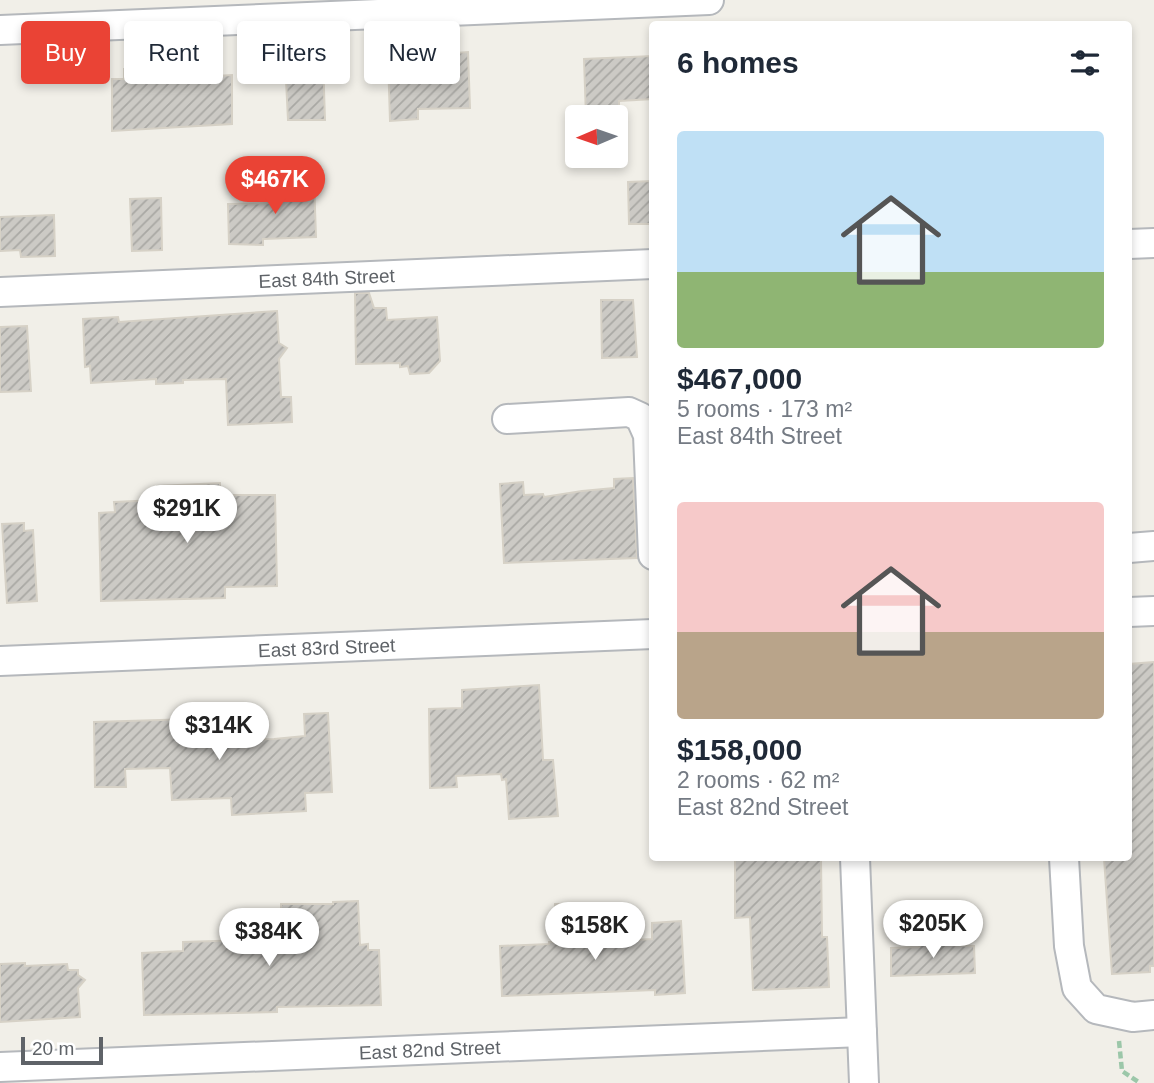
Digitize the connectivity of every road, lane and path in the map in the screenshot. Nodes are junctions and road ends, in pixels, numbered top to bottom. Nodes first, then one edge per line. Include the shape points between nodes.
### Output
1 (709, 0) edge
2 (0, 30) edge
3 (1154, 243) edge
4 (1132, 244) edge
5 (649, 264) edge
6 (0, 292) edge
7 (506, 419) dead end
8 (649, 459) edge
9 (1154, 546) edge
10 (1132, 548) edge
11 (1154, 611) edge
12 (1132, 612) edge
13 (649, 634) edge
14 (0, 662) edge
15 (855, 861) edge
16 (1065, 861) edge
17 (1154, 1015) edge
18 (862, 1032) junction
19 (1118, 1032) dead end
20 (0, 1068) edge
21 (864, 1083) edge
22 (1140, 1083) edge

1 - 2 street
3 - 4 street
5 - 6 street, East 84th Street
7 - 8 street via 629,412 640,417 648,435
9 - 10 street
11 - 12 street
13 - 14 street, East 83rd Street
15 - 18 street
16 - 17 street via 1069,946 1077,988 1096,1009 1133,1017
18 - 20 street, East 82nd Street
18 - 21 street
19 - 22 path via 1122,1071

